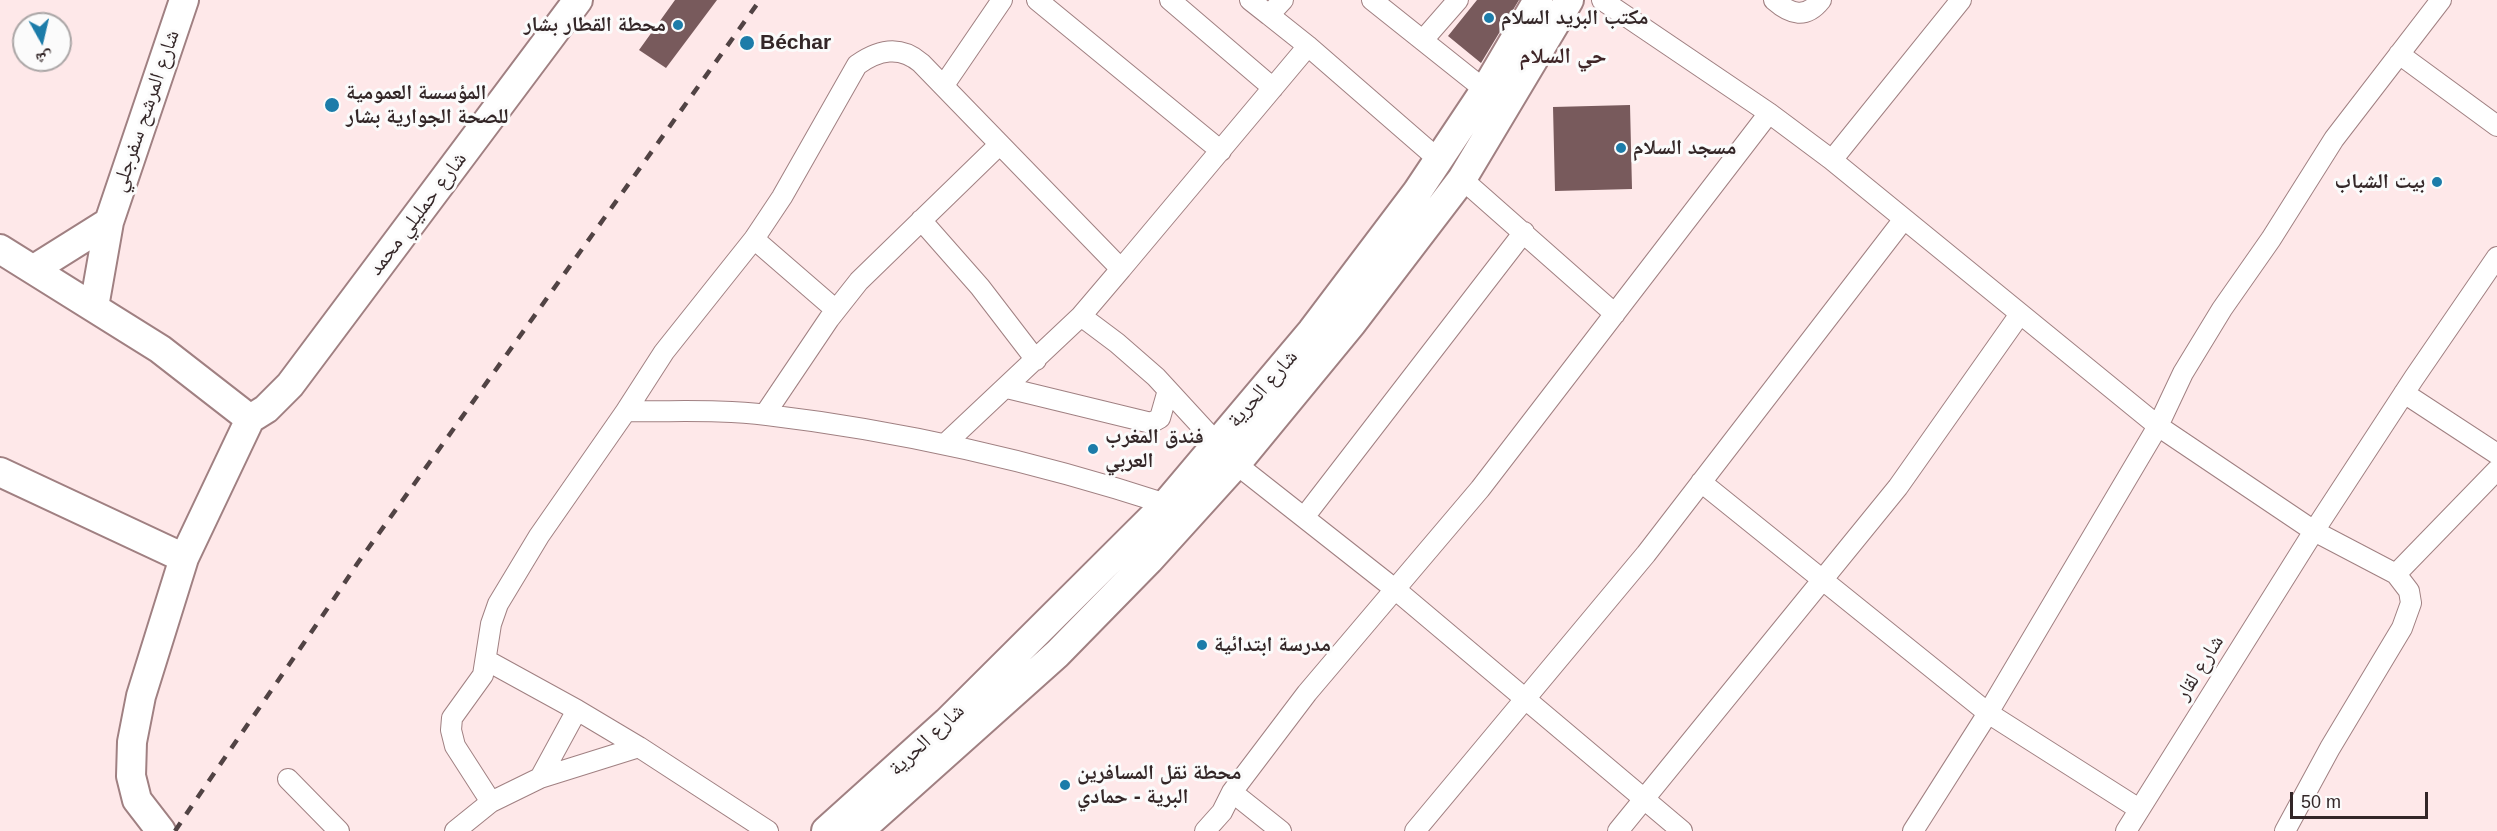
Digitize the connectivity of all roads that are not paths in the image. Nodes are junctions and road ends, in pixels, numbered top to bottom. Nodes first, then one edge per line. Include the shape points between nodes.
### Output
1 (184, 0) edge
2 (578, 0) edge
3 (1002, 0) edge
4 (1037, 0) edge
5 (1170, 0) edge
6 (1250, 0) edge
7 (1283, 0) edge
8 (1372, 0) edge
9 (1458, 0) edge
10 (1538, 0) edge
11 (1569, 0) edge
12 (1602, 0) edge
13 (1774, 0) edge
14 (1821, 0) edge
15 (1961, 0) edge
16 (2441, 0) edge
17 (1269, 15) junction
18 (1423, 40) junction
19 (1308, 46) junction
20 (2399, 54) junction
21 (944, 86) junction
22 (1273, 88) junction
23 (1485, 90) junction
24 (1768, 113) junction
25 (2497, 126) edge
26 (999, 145) junction
27 (1221, 151) junction
28 (1438, 159) junction
29 (1832, 160) junction
30 (1462, 179) junction
31 (1904, 219) junction
32 (921, 220) junction
33 (109, 222) junction
34 (1524, 232) junction
35 (754, 239) junction
36 (0, 249) edge
37 (2497, 257) edge
38 (34, 269) junction
39 (1121, 269) junction
40 (94, 307) junction
41 (836, 310) junction
42 (1615, 314) junction
43 (2020, 314) junction
44 (1081, 316) junction
45 (1035, 360) junction
46 (1006, 388) junction
47 (1168, 390) junction
48 (2404, 393) junction
49 (626, 411) junction
50 (765, 414) junction
51 (250, 419) junction
52 (2158, 426) junction
53 (1217, 443) junction
54 (945, 444) junction
55 (2497, 454) edge
56 (1236, 464) junction
57 (2497, 470) edge
58 (0, 472) edge
59 (1701, 482) junction
60 (1166, 504) junction
61 (1305, 516) junction
62 (2314, 531) junction
63 (184, 558) junction
64 (2396, 574) junction
65 (1821, 580) junction
66 (1396, 590) junction
67 (486, 660) junction
68 (1524, 700) junction
69 (577, 710) junction
70 (1988, 713) junction
71 (639, 747) junction
72 (540, 778) junction
73 (288, 779) dead end
74 (1232, 792) junction
75 (1643, 800) junction
76 (491, 802) junction
77 (2139, 809) junction
78 (161, 831) edge
79 (339, 831) edge
80 (455, 831) edge
81 (768, 831) edge
82 (826, 831) edge
83 (859, 831) edge
84 (1205, 831) edge
85 (1281, 831) edge
86 (1415, 831) edge
87 (1618, 831) edge
88 (1682, 831) edge
89 (1913, 831) edge
90 (2126, 831) edge
91 (2285, 831) edge

1 - 33 main road, شارع المرشح سفرجلي
2 - 51 main road, شارع حمليلي محمد via 290,385
3 - 21 street
4 - 27 street
5 - 22 street
6 - 17 street
7 - 17 street
8 - 18 street
9 - 18 street
10 - 23 main road, شارع الحرية
11 - 30 main road, شارع الحرية
12 - 24 street
13 - 14 street via 1794,14 1807,13
15 - 29 street
16 - 20 street
17 - 19 street
18 - 23 street
19 - 22 street
19 - 28 street
20 - 25 street
20 - 52 street via 2334,139 2222,309 2183,373
21 - 26 street
21 - 35 street via 911,54 886,51 870,55 857,65
22 - 27 street
23 - 28 main road, شارع الحرية
24 - 29 street
24 - 42 street
26 - 32 street
26 - 39 street
27 - 39 street
28 - 53 main road, شارع الحرية via 1418,192 1312,331
29 - 31 street
30 - 34 street
30 - 56 main road, شارع الحرية
31 - 43 street
31 - 59 street
32 - 41 street
32 - 45 street via 980,287
33 - 38 main road
33 - 40 main road, شارع المرشح سفرجلي
34 - 42 street
34 - 61 street
35 - 41 street
35 - 49 street via 664,352
36 - 38 main road
37 - 48 street, شارع لقار
38 - 40 main road
39 - 44 street
40 - 51 main road via 160,349
41 - 50 street
42 - 66 street via 1480,489
43 - 52 street
43 - 65 street via 1898,487
44 - 45 street
44 - 47 street
45 - 46 street
46 - 47 street via 1151,423 1160,418
46 - 54 street
47 - 53 street
48 - 55 street
48 - 62 street, شارع لقار
49 - 50 street
49 - 67 street via 539,536 498,604
50 - 54 street
51 - 63 main road
52 - 62 street
52 - 70 street
53 - 56 street
53 - 60 main road, شارع الحرية
54 - 60 street
56 - 61 street
56 - 83 main road, شارع الحرية via 1057,654
57 - 64 street
58 - 63 main road
59 - 65 street
59 - 68 street
60 - 82 main road, شارع الحرية via 947,722
61 - 66 street
62 - 64 street
62 - 77 street, شارع لقار
63 - 78 main road via 141,696 132,742 131,776 137,800
64 - 91 street via 2409,591 2411,603 2402,628
65 - 70 street
65 - 75 street
66 - 68 street
66 - 74 street via 1307,693
67 - 69 street
67 - 76 street via 483,675 452,718 451,730 455,746
68 - 75 street
68 - 86 street
69 - 71 street
69 - 72 street
70 - 77 street
70 - 89 street
71 - 72 street
71 - 81 street
72 - 76 street
73 - 79 street
74 - 84 street via 1222,812
74 - 85 street
75 - 87 street
75 - 88 street
76 - 80 street
77 - 90 street, شارع لقار

